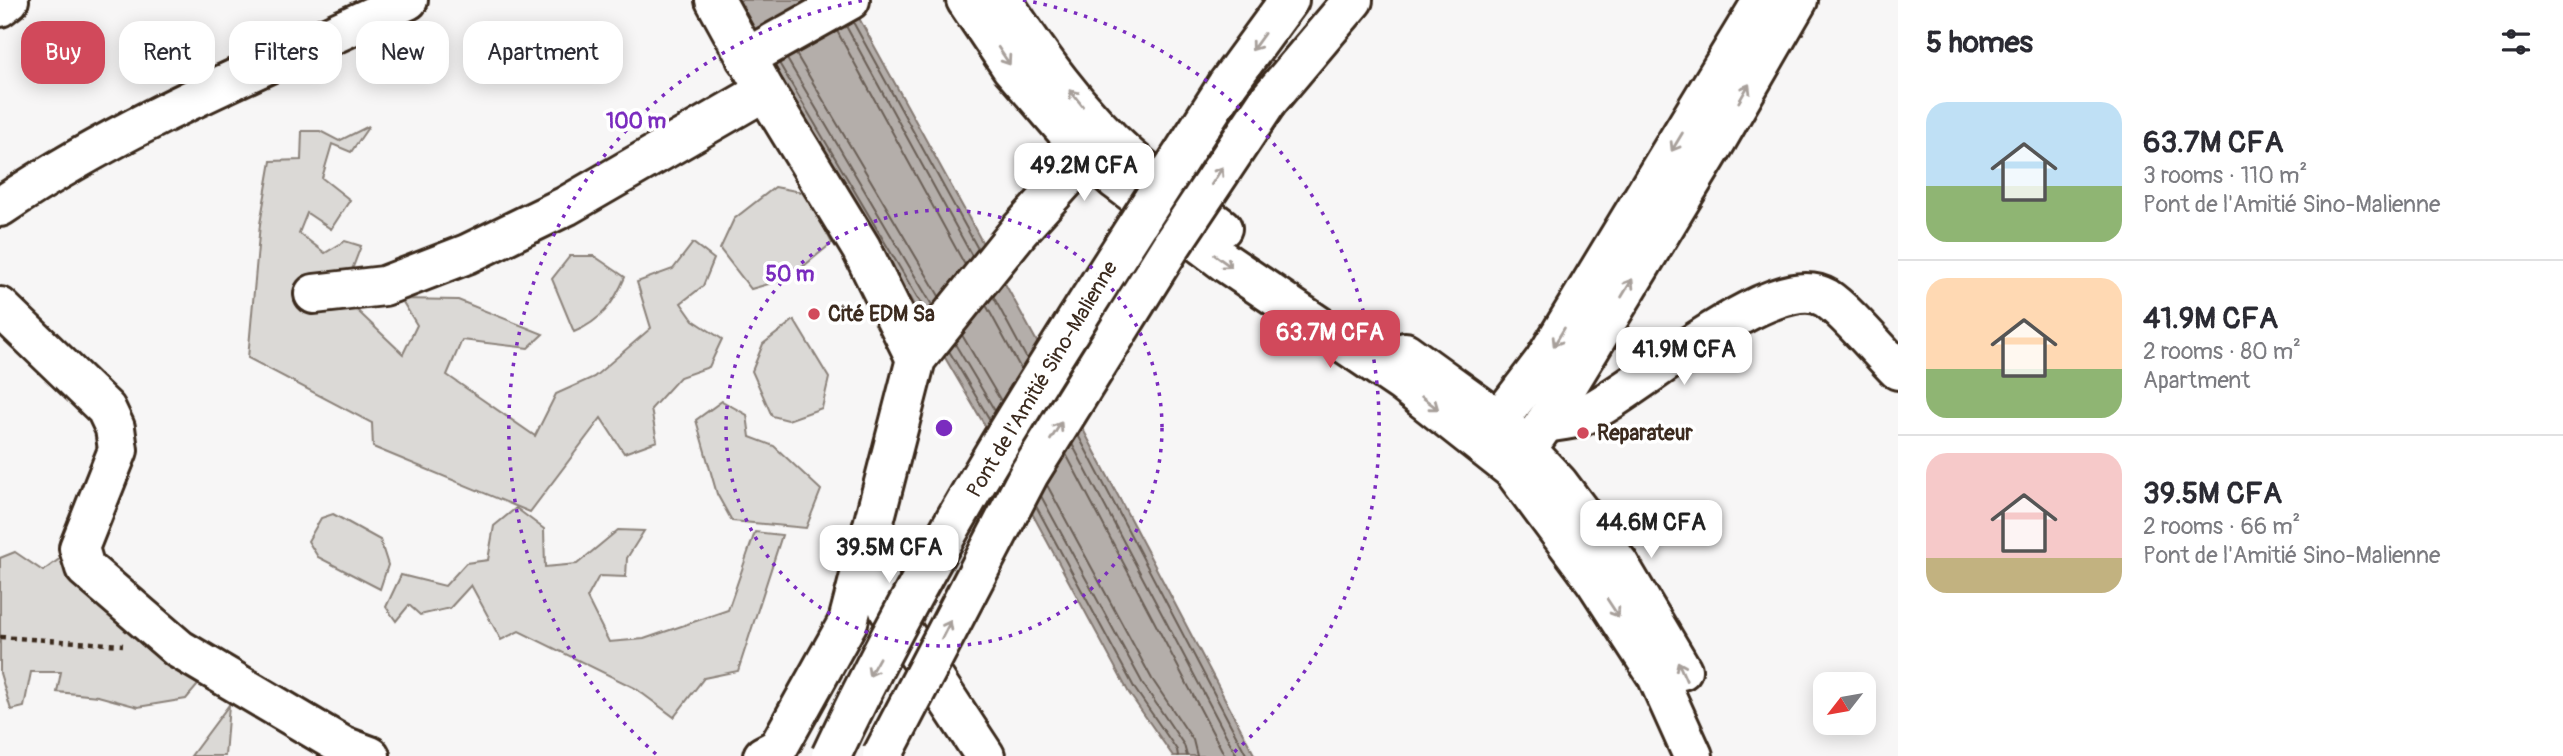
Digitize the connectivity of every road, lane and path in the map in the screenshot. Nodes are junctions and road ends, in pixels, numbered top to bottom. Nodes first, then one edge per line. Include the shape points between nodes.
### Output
1 (9, 0) edge
2 (408, 0) edge
3 (715, 0) edge
4 (850, 0) edge
5 (965, 0) edge
6 (1002, 0) edge
7 (1289, 0) edge
8 (1353, 0) edge
9 (1763, 0) edge
10 (1798, 0) edge
11 (0, 7) edge
12 (754, 54) junction
13 (765, 91) junction
14 (1096, 145) junction
15 (0, 206) edge
16 (314, 293) dead end
17 (0, 307) edge
18 (923, 351) junction
19 (1898, 370) edge
20 (1490, 431) junction
21 (1529, 447) junction
22 (869, 546) junction
23 (0, 637) edge
24 (128, 646) dead end
25 (370, 756) edge
26 (763, 756) edge
27 (831, 756) edge
28 (882, 756) edge
29 (985, 756) edge
30 (1693, 756) edge
31 (1718, 756) edge

1 - 11 main road
2 - 15 main road via 207,92 57,168
3 - 12 main road
4 - 12 main road
5 -> 14 main road via 1011,67
14 -> 6 main road
7 -> 27 main road, Pont de l'Amitié Sino-Malienne, bridge via 1227,85 1080,313 937,553 868,676
28 -> 8 main road, Pont de l'Amitié Sino-Malienne, bridge via 1029,474 1267,102
9 -> 20 main road via 1544,361
21 -> 10 main road
12 - 13 main road
13 - 16 main road via 566,206 467,254 384,286
13 - 18 main road
14 - 18 main road via 1019,231
14 - 20 main road via 1128,156 1238,240 1413,358
17 - 25 main road via 106,409 115,428 118,450 79,548 85,568 179,649 343,746
18 - 22 main road
19 - 21 main road via 1826,298 1807,292 1785,295 1744,313
20 - 21 main road
21 -> 30 main road via 1596,582 1657,676
31 -> 21 main road via 1679,662 1619,564
22 - 26 main road via 848,622 778,748
22 - 29 main road via 889,610
23 - 24 path

